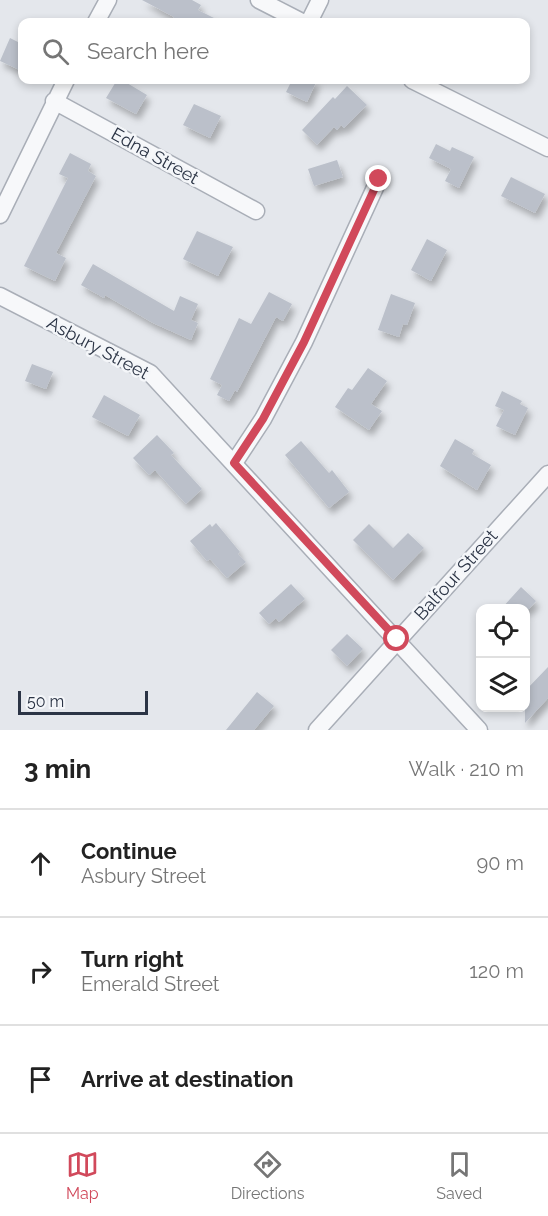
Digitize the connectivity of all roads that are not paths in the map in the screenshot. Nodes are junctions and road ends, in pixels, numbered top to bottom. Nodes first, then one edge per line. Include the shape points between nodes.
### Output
1 (108, 0) edge
2 (259, 0) edge
3 (320, 0) edge
4 (98, 18) edge
5 (295, 18) edge
6 (311, 18) edge
7 (64, 84) edge
8 (420, 84) edge
9 (54, 102) junction
10 (548, 148) edge
11 (379, 179) dead end
12 (256, 211) dead end
13 (0, 215) edge
14 (0, 296) edge
15 (234, 463) junction
16 (548, 474) edge
17 (397, 639) junction
18 (317, 730) edge
19 (479, 730) edge

1 - 4 street
2 - 5 street
3 - 6 street
7 - 9 street
8 - 10 street
9 - 12 street, Edna Street
9 - 13 street
11 - 15 street via 304,342 263,419
14 - 15 street, Asbury Street via 150,373
15 - 17 street, Asbury Street
16 - 17 street, Balfour Street
17 - 18 street, Balfour Street
17 - 19 street, Asbury Street

